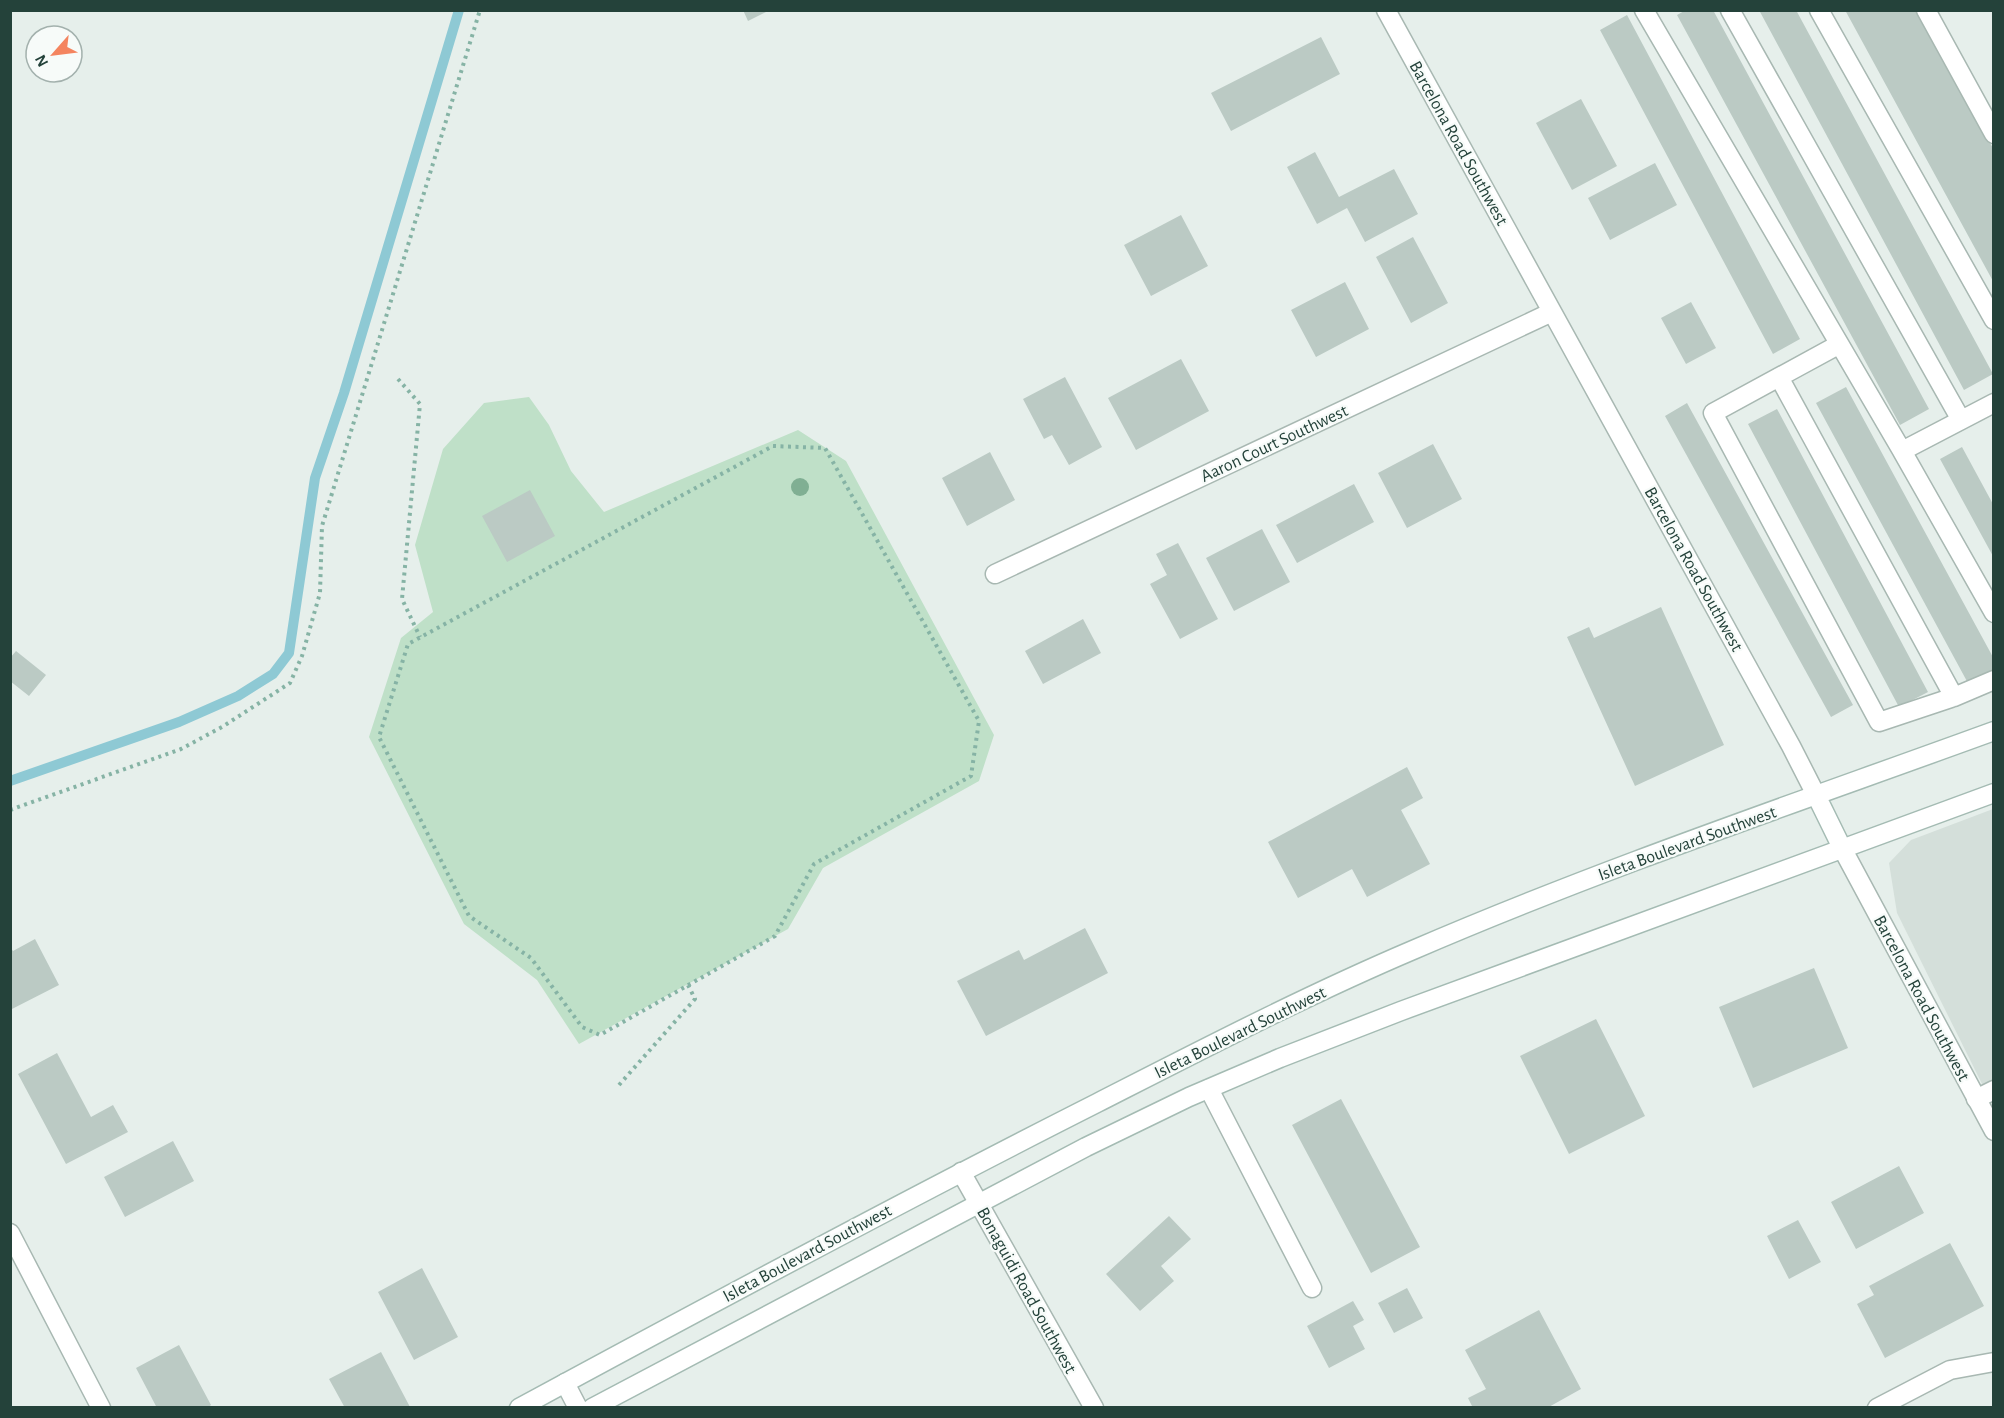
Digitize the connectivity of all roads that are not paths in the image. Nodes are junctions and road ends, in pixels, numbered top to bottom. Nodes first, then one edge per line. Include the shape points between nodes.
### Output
1 (1386, 10) edge
2 (1644, 10) edge
3 (1730, 10) edge
4 (1819, 10) edge
5 (1926, 10) edge
6 (1994, 134) edge
7 (1552, 312) junction
8 (1994, 320) edge
9 (1838, 345) junction
10 (1779, 377) junction
11 (1994, 402) edge
12 (1961, 420) junction
13 (1902, 451) junction
14 (995, 574) dead end
15 (1994, 613) edge
16 (1994, 680) edge
17 (1954, 697) junction
18 (1994, 731) edge
19 (1994, 793) edge
20 (1816, 795) junction
21 (1842, 848) junction
22 (1209, 1089) junction
23 (1994, 1090) edge
24 (1976, 1100) junction
25 (1994, 1131) edge
26 (961, 1172) junction
27 (979, 1204) junction
28 (10, 1233) edge
29 (1312, 1288) dead end
30 (1994, 1362) edge
31 (565, 1383) junction
32 (101, 1407) edge
33 (519, 1407) edge
34 (578, 1407) edge
35 (592, 1407) edge
36 (1094, 1407) edge
37 (1877, 1407) edge

1 - 7 main road, Barcelona Road Southwest
2 - 9 main road
3 - 12 main road
4 - 8 main road
5 - 6 main road
7 - 14 main road, Aaron Court Southwest
7 - 20 main road, Barcelona Road Southwest
9 - 10 main road
9 - 13 main road
10 - 17 main road
10 - 17 main road via 1713,413 1879,722
11 - 12 main road
12 - 13 main road
13 - 15 main road
16 - 17 main road
18 - 20 main road, Isleta Boulevard Southwest
19 - 21 main road, Isleta Boulevard Southwest
20 - 21 main road, Barcelona Road Southwest
20 - 26 main road, Isleta Boulevard Southwest via 1413,950 1289,1006
21 - 22 main road, Isleta Boulevard Southwest via 1401,1011
21 - 24 main road, Barcelona Road Southwest
22 - 27 main road, Isleta Boulevard Southwest via 1086,1147
22 - 29 main road
23 - 24 main road
24 - 25 main road, Barcelona Road Southwest
26 - 27 main road, Bonaguidi Road Southwest
26 - 31 main road, Isleta Boulevard Southwest
27 - 35 main road, Isleta Boulevard Southwest
27 - 36 main road, Bonaguidi Road Southwest
28 - 32 main road
30 - 37 main road via 1950,1370
31 - 33 main road, Isleta Boulevard Southwest
31 - 34 main road

